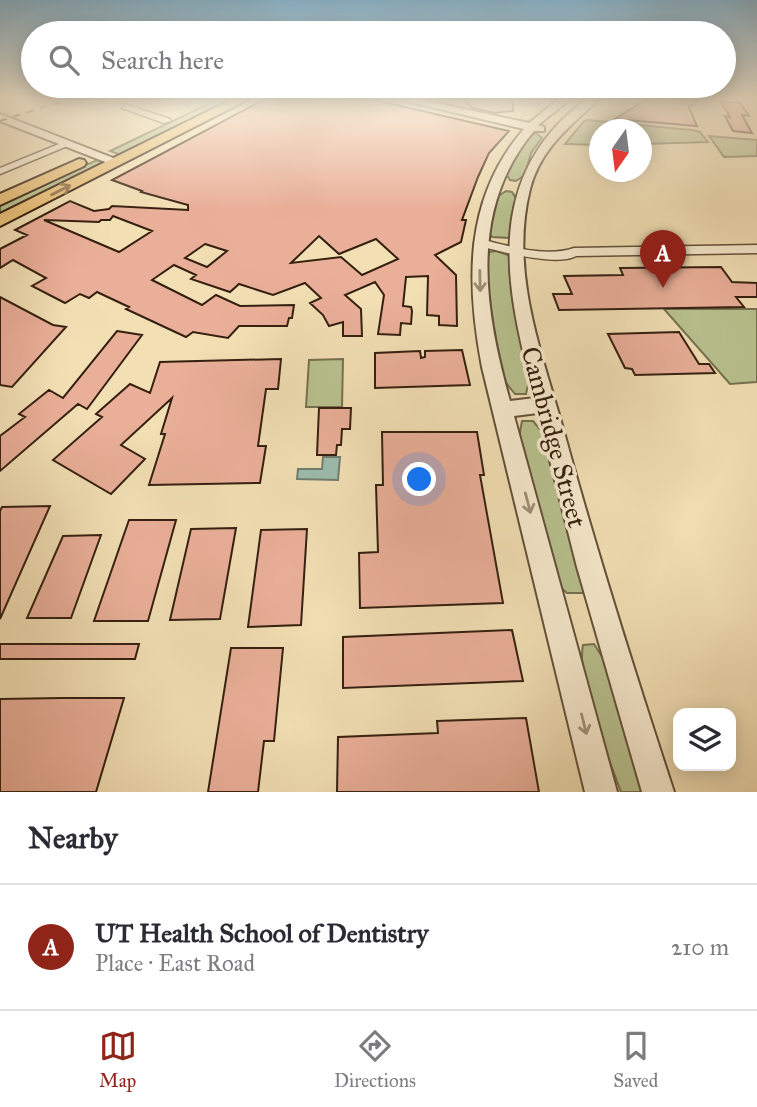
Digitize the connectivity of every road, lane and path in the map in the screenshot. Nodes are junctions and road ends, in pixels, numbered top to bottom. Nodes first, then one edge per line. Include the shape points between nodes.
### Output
1 (36, 135) edge
2 (138, 135) edge
3 (172, 135) edge
4 (524, 135) edge
5 (553, 135) edge
6 (58, 146) junction
7 (96, 155) junction
8 (117, 163) junction
9 (0, 171) edge
10 (510, 186) junction
11 (0, 200) edge
12 (0, 221) edge
13 (480, 243) junction
14 (517, 247) junction
15 (757, 249) edge
16 (546, 405) junction
17 (503, 409) junction
18 (601, 792) edge
19 (657, 792) edge

1 - 6 street
2 - 7 main road
3 - 8 main road
4 - 10 street, Cambridge Street via 508,158
5 - 10 street, Cambridge Street
6 - 7 street
6 - 9 street
7 - 8 street
7 - 11 main road
12 -> 8 main road
10 - 13 street, Cambridge Street
10 - 14 street, Cambridge Street
13 - 14 street
13 -> 17 street, Cambridge Street via 483,325
14 - 15 street via 568,256 574,251
14 - 16 street, Cambridge Street via 524,326
16 - 17 street
16 - 19 street, Cambridge Street
17 -> 18 street, Cambridge Street

